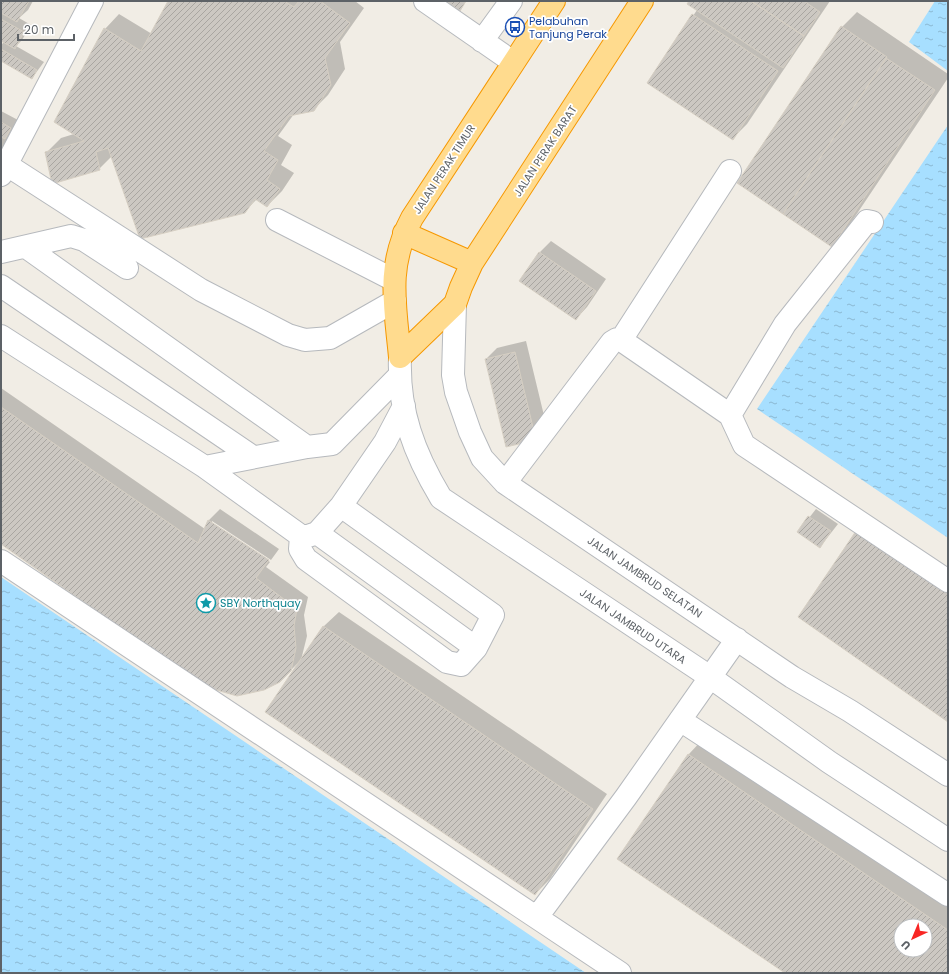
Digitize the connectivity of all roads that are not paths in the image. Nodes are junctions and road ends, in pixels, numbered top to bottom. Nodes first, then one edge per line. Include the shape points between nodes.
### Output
1 (92, 1) edge
2 (425, 1) edge
3 (511, 1) edge
4 (554, 1) edge
5 (642, 1) edge
6 (482, 41) junction
7 (513, 62) junction
8 (4, 170) edge
9 (730, 170) dead end
10 (277, 220) dead end
11 (872, 222) dead end
12 (404, 233) junction
13 (26, 247) junction
14 (1, 252) edge
15 (472, 263) junction
16 (127, 268) dead end
17 (1, 286) edge
18 (394, 291) junction
19 (455, 304) junction
20 (1, 336) edge
21 (621, 340) junction
22 (400, 366) junction
23 (404, 406) junction
24 (730, 415) junction
25 (307, 447) junction
26 (253, 458) junction
27 (205, 468) junction
28 (505, 483) junction
29 (341, 506) junction
30 (309, 535) junction
31 (1, 561) edge
32 (948, 581) edge
33 (737, 639) junction
34 (476, 648) junction
35 (710, 677) junction
36 (680, 720) junction
37 (948, 776) edge
38 (948, 840) edge
39 (948, 895) edge
40 (537, 918) junction
41 (620, 973) edge

1 - 8 street
2 - 6 street
3 - 6 street
4 - 7 highway, JALAN PERAK TIMUR
5 - 15 highway, JALAN PERAK BARAT
6 - 7 street
7 - 12 highway, JALAN PERAK TIMUR
8 - 18 street via 201,290 288,335 305,340 330,338
9 - 21 street
10 - 18 street
11 - 24 street via 866,221 785,324
12 - 15 highway
12 - 18 highway, JALAN PERAK TIMUR via 397,254
13 - 14 street
13 - 16 street via 63,237 78,237
13 - 25 street
15 - 19 highway, JALAN PERAK BARAT
17 - 26 street
18 - 22 highway, JALAN PERAK TIMUR
19 - 22 highway
19 - 28 street, JALAN JAMBRUD SELATAN via 453,375 456,392 482,458
20 - 27 street
21 - 24 street
21 - 28 street via 612,342
22 - 23 street, JALAN JAMBRUD UTARA
22 - 25 street via 332,444
23 - 29 street via 385,442
23 - 35 street, JALAN JAMBRUD UTARA via 423,468 441,498
24 - 32 street via 744,445
25 - 26 street
26 - 27 street
27 - 30 street
28 - 33 street, JALAN JAMBRUD SELATAN
29 - 30 street
29 - 34 street via 493,615
30 - 34 street
30 - 34 street via 300,549 306,559 447,662 461,665
31 - 40 street
33 - 35 street
33 - 37 street, JALAN JAMBRUD SELATAN
35 - 36 street
35 - 38 street, JALAN JAMBRUD UTARA via 829,762
36 - 39 street
36 - 40 street
40 - 41 street

